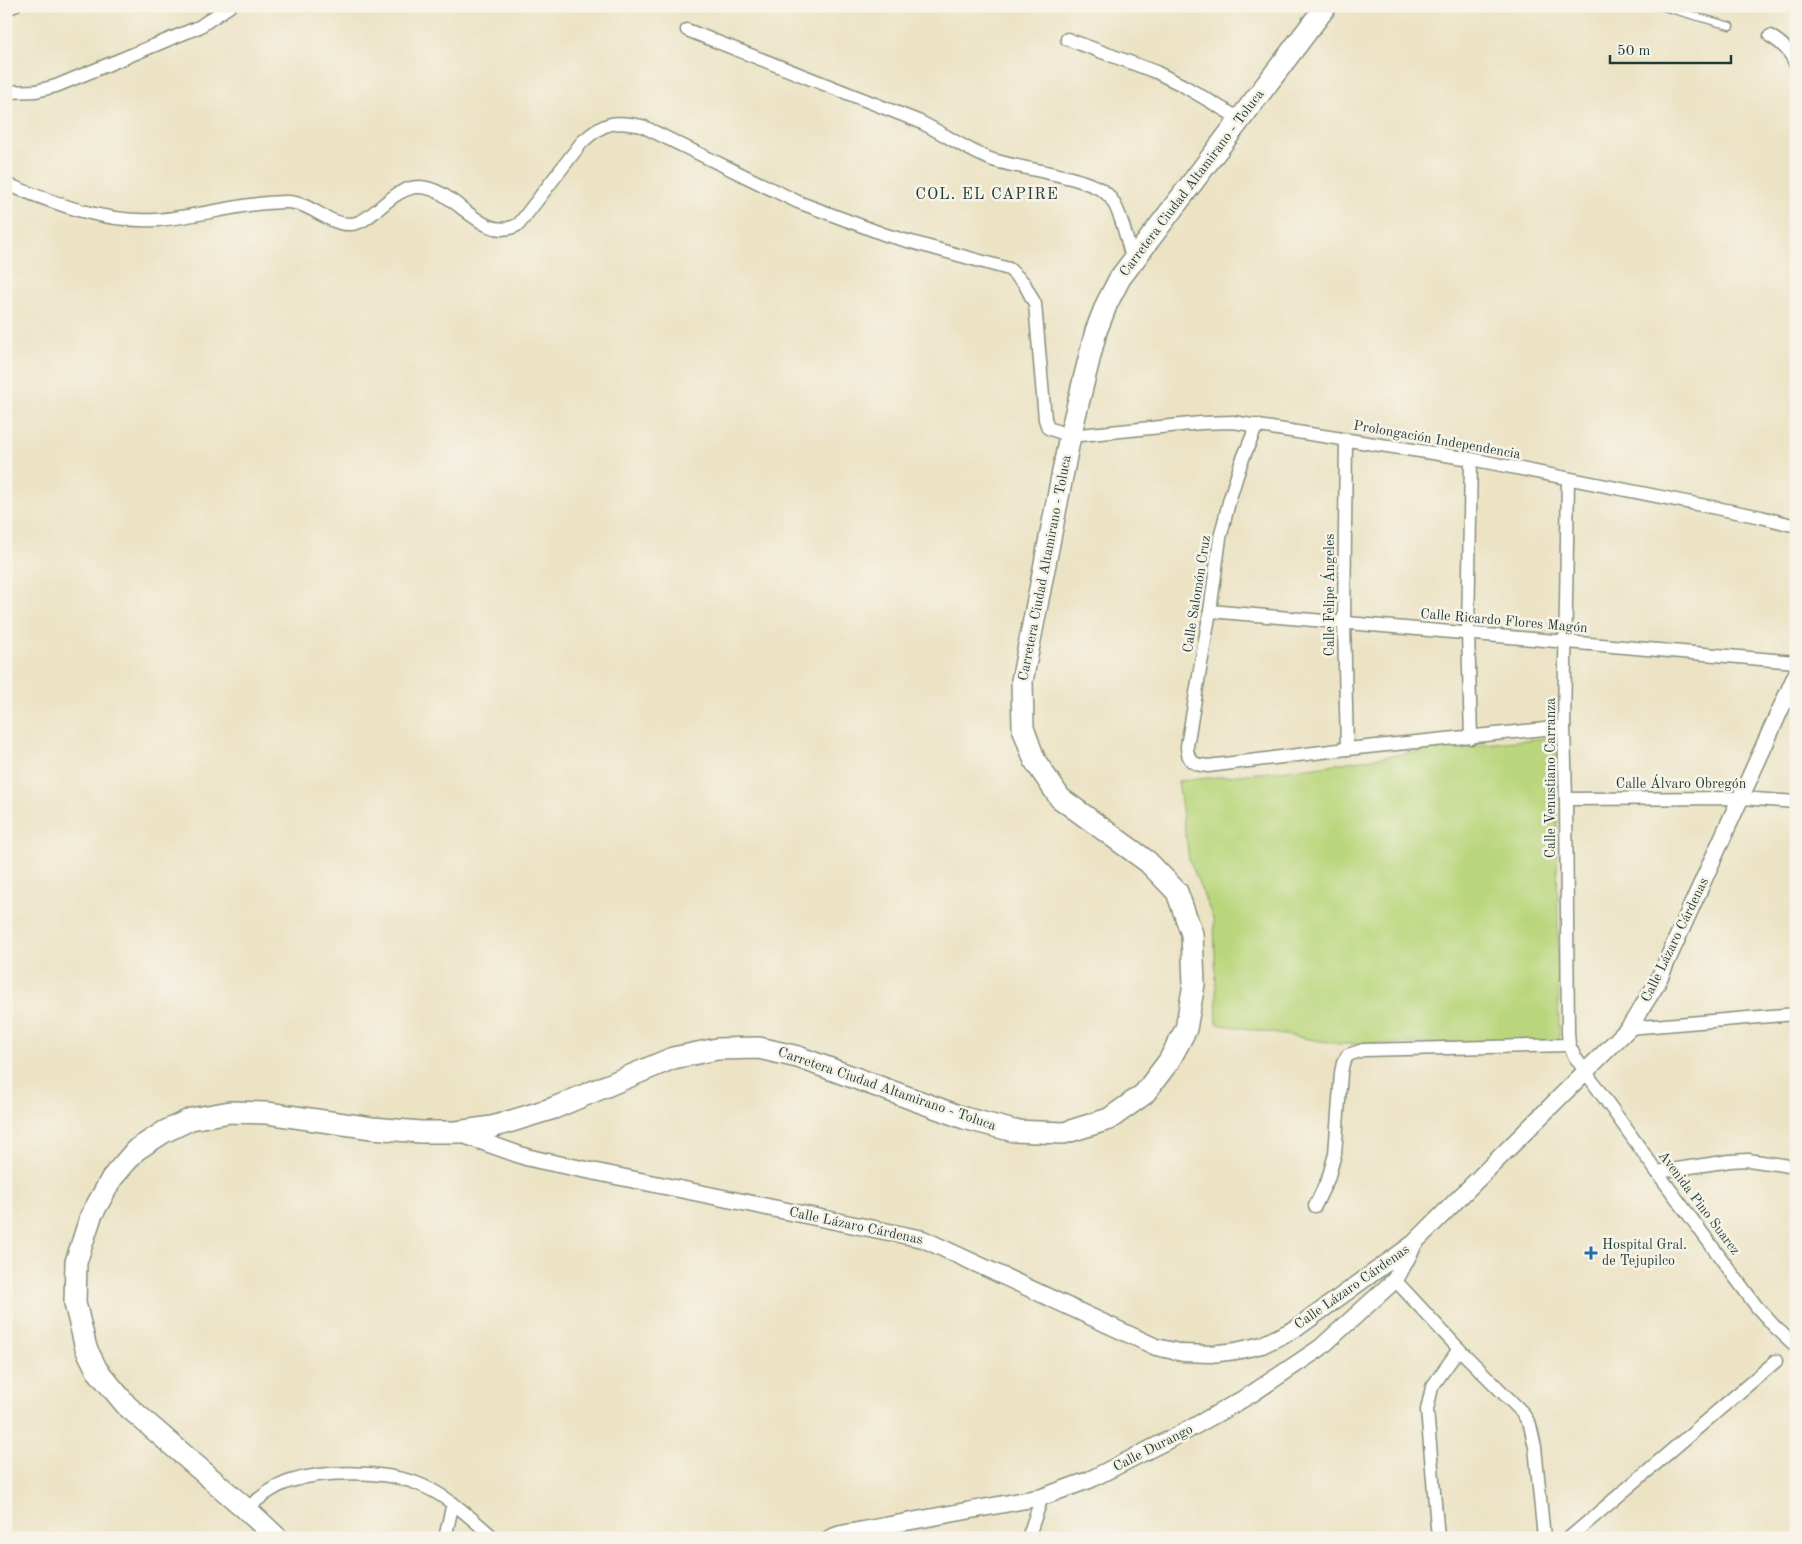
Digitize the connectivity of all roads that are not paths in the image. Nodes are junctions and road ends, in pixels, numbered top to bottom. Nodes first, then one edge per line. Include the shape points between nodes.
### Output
1 (14, 6) edge
2 (230, 6) edge
3 (1326, 6) edge
4 (1660, 6) edge
5 (6, 9) edge
6 (1730, 26) dead end
7 (687, 30) dead end
8 (1770, 36) dead end
9 (1067, 39) dead end
10 (1796, 65) edge
11 (6, 92) edge
12 (1240, 120) junction
13 (6, 184) edge
14 (1133, 261) junction
15 (1257, 425) junction
16 (1070, 436) junction
17 (1346, 440) junction
18 (1471, 459) junction
19 (1568, 479) junction
20 (1796, 526) edge
21 (1210, 611) junction
22 (1344, 622) junction
23 (1468, 632) junction
24 (1567, 642) junction
25 (1796, 662) edge
26 (1796, 675) edge
27 (1564, 727) junction
28 (1470, 738) junction
29 (1347, 749) junction
30 (1741, 798) junction
31 (1566, 799) junction
32 (1796, 802) edge
33 (1796, 1014) edge
34 (1629, 1028) junction
35 (1569, 1045) junction
36 (1586, 1072) junction
37 (456, 1132) junction
38 (1796, 1167) edge
39 (1657, 1172) junction
40 (1315, 1206) dead end
41 (1414, 1244) junction
42 (1395, 1280) junction
43 (1796, 1346) edge
44 (1459, 1348) junction
45 (1776, 1361) dead end
46 (1042, 1497) junction
47 (453, 1503) junction
48 (246, 1509) junction
49 (277, 1538) edge
50 (445, 1538) edge
51 (494, 1538) edge
52 (830, 1538) edge
53 (1028, 1538) edge
54 (1438, 1538) edge
55 (1544, 1538) edge
56 (1569, 1538) edge

1 - 5 street
2 - 11 street via 199,27 56,86 36,91
3 - 12 main road, Carretera Ciudad Altamirano - Toluca
4 - 6 lane
7 - 14 street via 918,121 994,160 1091,185 1106,193 1115,204
8 - 10 street via 1790,52
9 - 12 street via 1163,76
12 - 14 main road, Carretera Ciudad Altamirano - Toluca
13 - 16 street via 83,213 106,217 156,220 269,202 290,202 307,206 340,223 352,224 363,220 399,193 418,187 444,196 491,228 505,230 519,224 582,142 595,130 609,123 642,126 798,202 886,235 1009,270 1024,283 1035,304 1046,424 1050,430
14 - 16 main road, Carretera Ciudad Altamirano - Toluca via 1120,278 1096,331
15 - 16 street, Prolongación Independencia via 1201,423
15 - 17 street, Prolongación Independencia
15 - 21 street, Calle Salomón Cruz via 1230,498 1220,538
16 - 37 main road, Carretera Ciudad Altamirano - Toluca via 1022,680 1023,728 1034,761 1060,798 1148,862 1177,892 1192,934 1194,984 1186,1029 1169,1061 1144,1094 1109,1118 1064,1133 1014,1132 964,1118 798,1057 759,1048 716,1049 673,1058 554,1108 492,1127
17 - 18 street, Prolongación Independencia
17 - 22 street, Calle Felipe Ángeles
18 - 19 street, Prolongación Independencia
18 - 23 street
19 - 20 street, Prolongación Independencia
19 - 24 street, Calle Venustiano Carranza
21 - 22 street, Calle Ricardo Flores Magón
21 - 29 street, Calle Salomón Cruz via 1187,746 1192,762 1208,766
22 - 23 street, Calle Ricardo Flores Magón
22 - 29 street, Calle Felipe Ángeles
23 - 24 street, Calle Ricardo Flores Magón
23 - 28 street
24 - 25 street, Calle Ricardo Flores Magón
24 - 27 street, Calle Venustiano Carranza
26 - 30 street, Calle Lázaro Cárdenas
27 - 28 street
27 - 31 street, Calle Venustiano Carranza
28 - 29 street
30 - 31 street, Calle Álvaro Obregón
30 - 32 street, Calle Álvaro Obregón
30 - 34 street, Calle Lázaro Cárdenas via 1656,985
31 - 35 street, Calle Venustiano Carranza
33 - 34 street
34 - 36 street, Calle Lázaro Cárdenas
35 - 36 street, Calle Venustiano Carranza
35 - 40 street via 1363,1050 1348,1055 1341,1073 1335,1154
36 - 39 street, Avenida Pino Suarez
36 - 41 street, Calle Lázaro Cárdenas
37 - 41 street, Calle Lázaro Cárdenas via 543,1161 923,1239 1156,1347 1183,1353 1210,1354 1262,1345 1297,1328
37 - 48 main road, Carretera Ciudad Altamirano - Toluca via 372,1128 267,1113 230,1112 191,1119 136,1150 112,1178 95,1208 76,1262 75,1303 86,1348 97,1370 127,1406
38 - 39 street via 1748,1160
39 - 43 street, Avenida Pino Suarez via 1757,1307
41 - 42 street, Calle Durango
42 - 44 street
42 - 46 street, Calle Durango via 1320,1348 1250,1395 1089,1480
44 - 54 street via 1432,1387 1427,1410
44 - 55 street via 1522,1412 1530,1425
45 - 56 street
46 - 52 street, Calle Durango
46 - 53 street
47 - 48 street via 416,1483 374,1474 332,1474 292,1480 271,1490
47 - 50 street
47 - 51 street
48 - 49 main road, Carretera Ciudad Altamirano - Toluca

